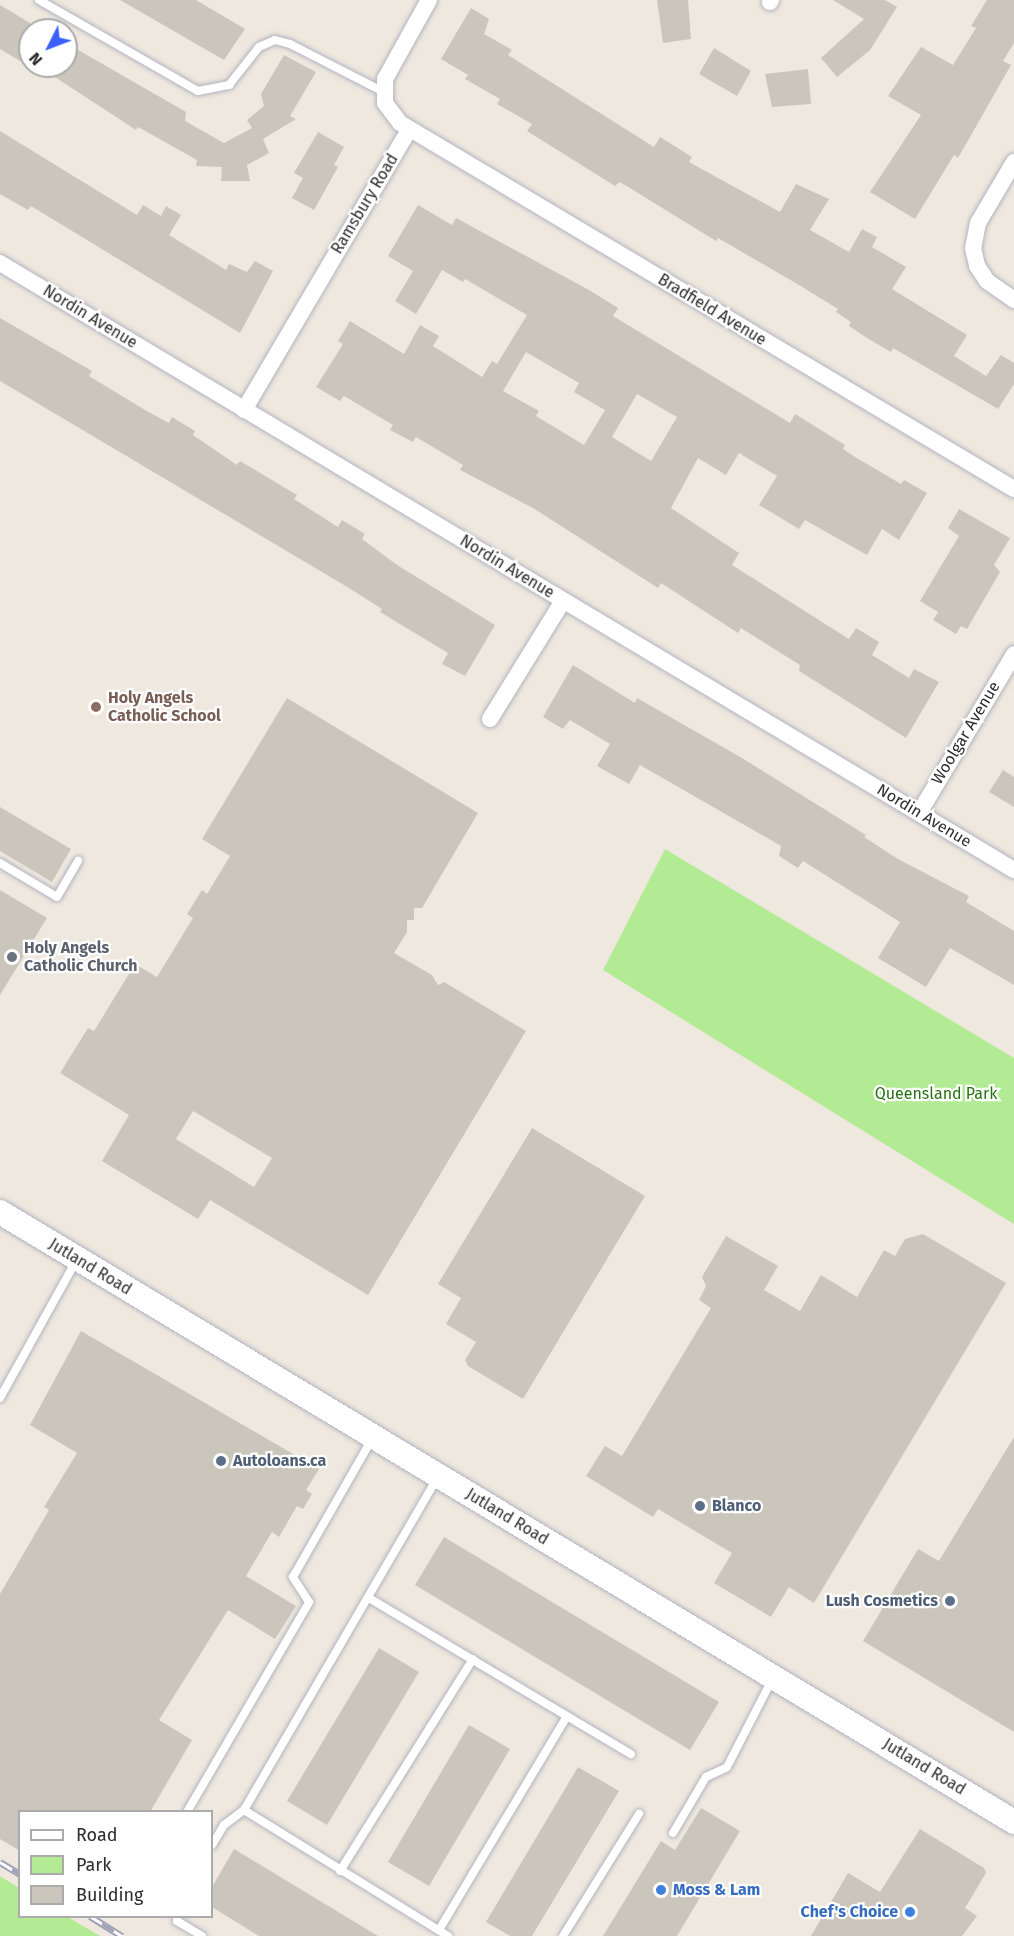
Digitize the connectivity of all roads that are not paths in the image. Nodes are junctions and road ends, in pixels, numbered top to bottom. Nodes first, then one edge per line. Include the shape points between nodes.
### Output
1 (39, 0) edge
2 (429, 0) edge
3 (382, 91) junction
4 (409, 130) junction
5 (1014, 162) edge
6 (0, 263) edge
7 (1014, 300) edge
8 (244, 410) junction
9 (1014, 489) edge
10 (563, 601) junction
11 (1014, 654) edge
12 (490, 719) dead end
13 (919, 813) junction
14 (78, 861) dead end
15 (0, 863) edge
16 (1014, 870) edge
17 (0, 1212) edge
18 (77, 1259) junction
19 (0, 1398) edge
20 (374, 1436) junction
21 (439, 1477) junction
22 (369, 1598) junction
23 (472, 1659) junction
24 (774, 1677) junction
25 (567, 1716) junction
26 (631, 1754) dead end
27 (188, 1810) edge
28 (244, 1810) junction
29 (639, 1814) dead end
30 (1014, 1822) edge
31 (673, 1833) dead end
32 (213, 1843) edge
33 (340, 1871) junction
34 (177, 1918) edge
35 (439, 1930) junction
36 (202, 1936) edge
37 (448, 1936) edge
38 (563, 1936) edge

1 - 3 lane via 192,89 209,91 229,85 255,51 265,42 275,40
2 - 3 street via 390,66
3 - 4 street via 390,113
4 - 8 street, Ramsbury Road
4 - 9 street, Bradfield Avenue
5 - 7 street via 978,223 973,248 977,266 987,281
6 - 8 street, Nordin Avenue
8 - 10 street, Nordin Avenue
10 - 12 street
10 - 13 street, Nordin Avenue
11 - 13 street, Woolgar Avenue
13 - 16 street, Nordin Avenue
14 - 15 lane via 57,897
17 - 18 street, Jutland Road
18 - 19 lane
18 - 20 street, Jutland Road
20 - 21 street, Jutland Road
20 - 27 lane via 293,1577 309,1602
21 - 22 lane
21 - 24 street, Jutland Road
22 - 23 lane
22 - 28 lane
23 - 25 lane
23 - 33 lane
24 - 30 street, Jutland Road
24 - 31 lane via 727,1767 706,1777
25 - 26 lane
25 - 35 lane
28 - 32 lane via 224,1825
28 - 33 lane
29 - 38 lane
33 - 35 lane
34 - 36 lane
35 - 37 lane

